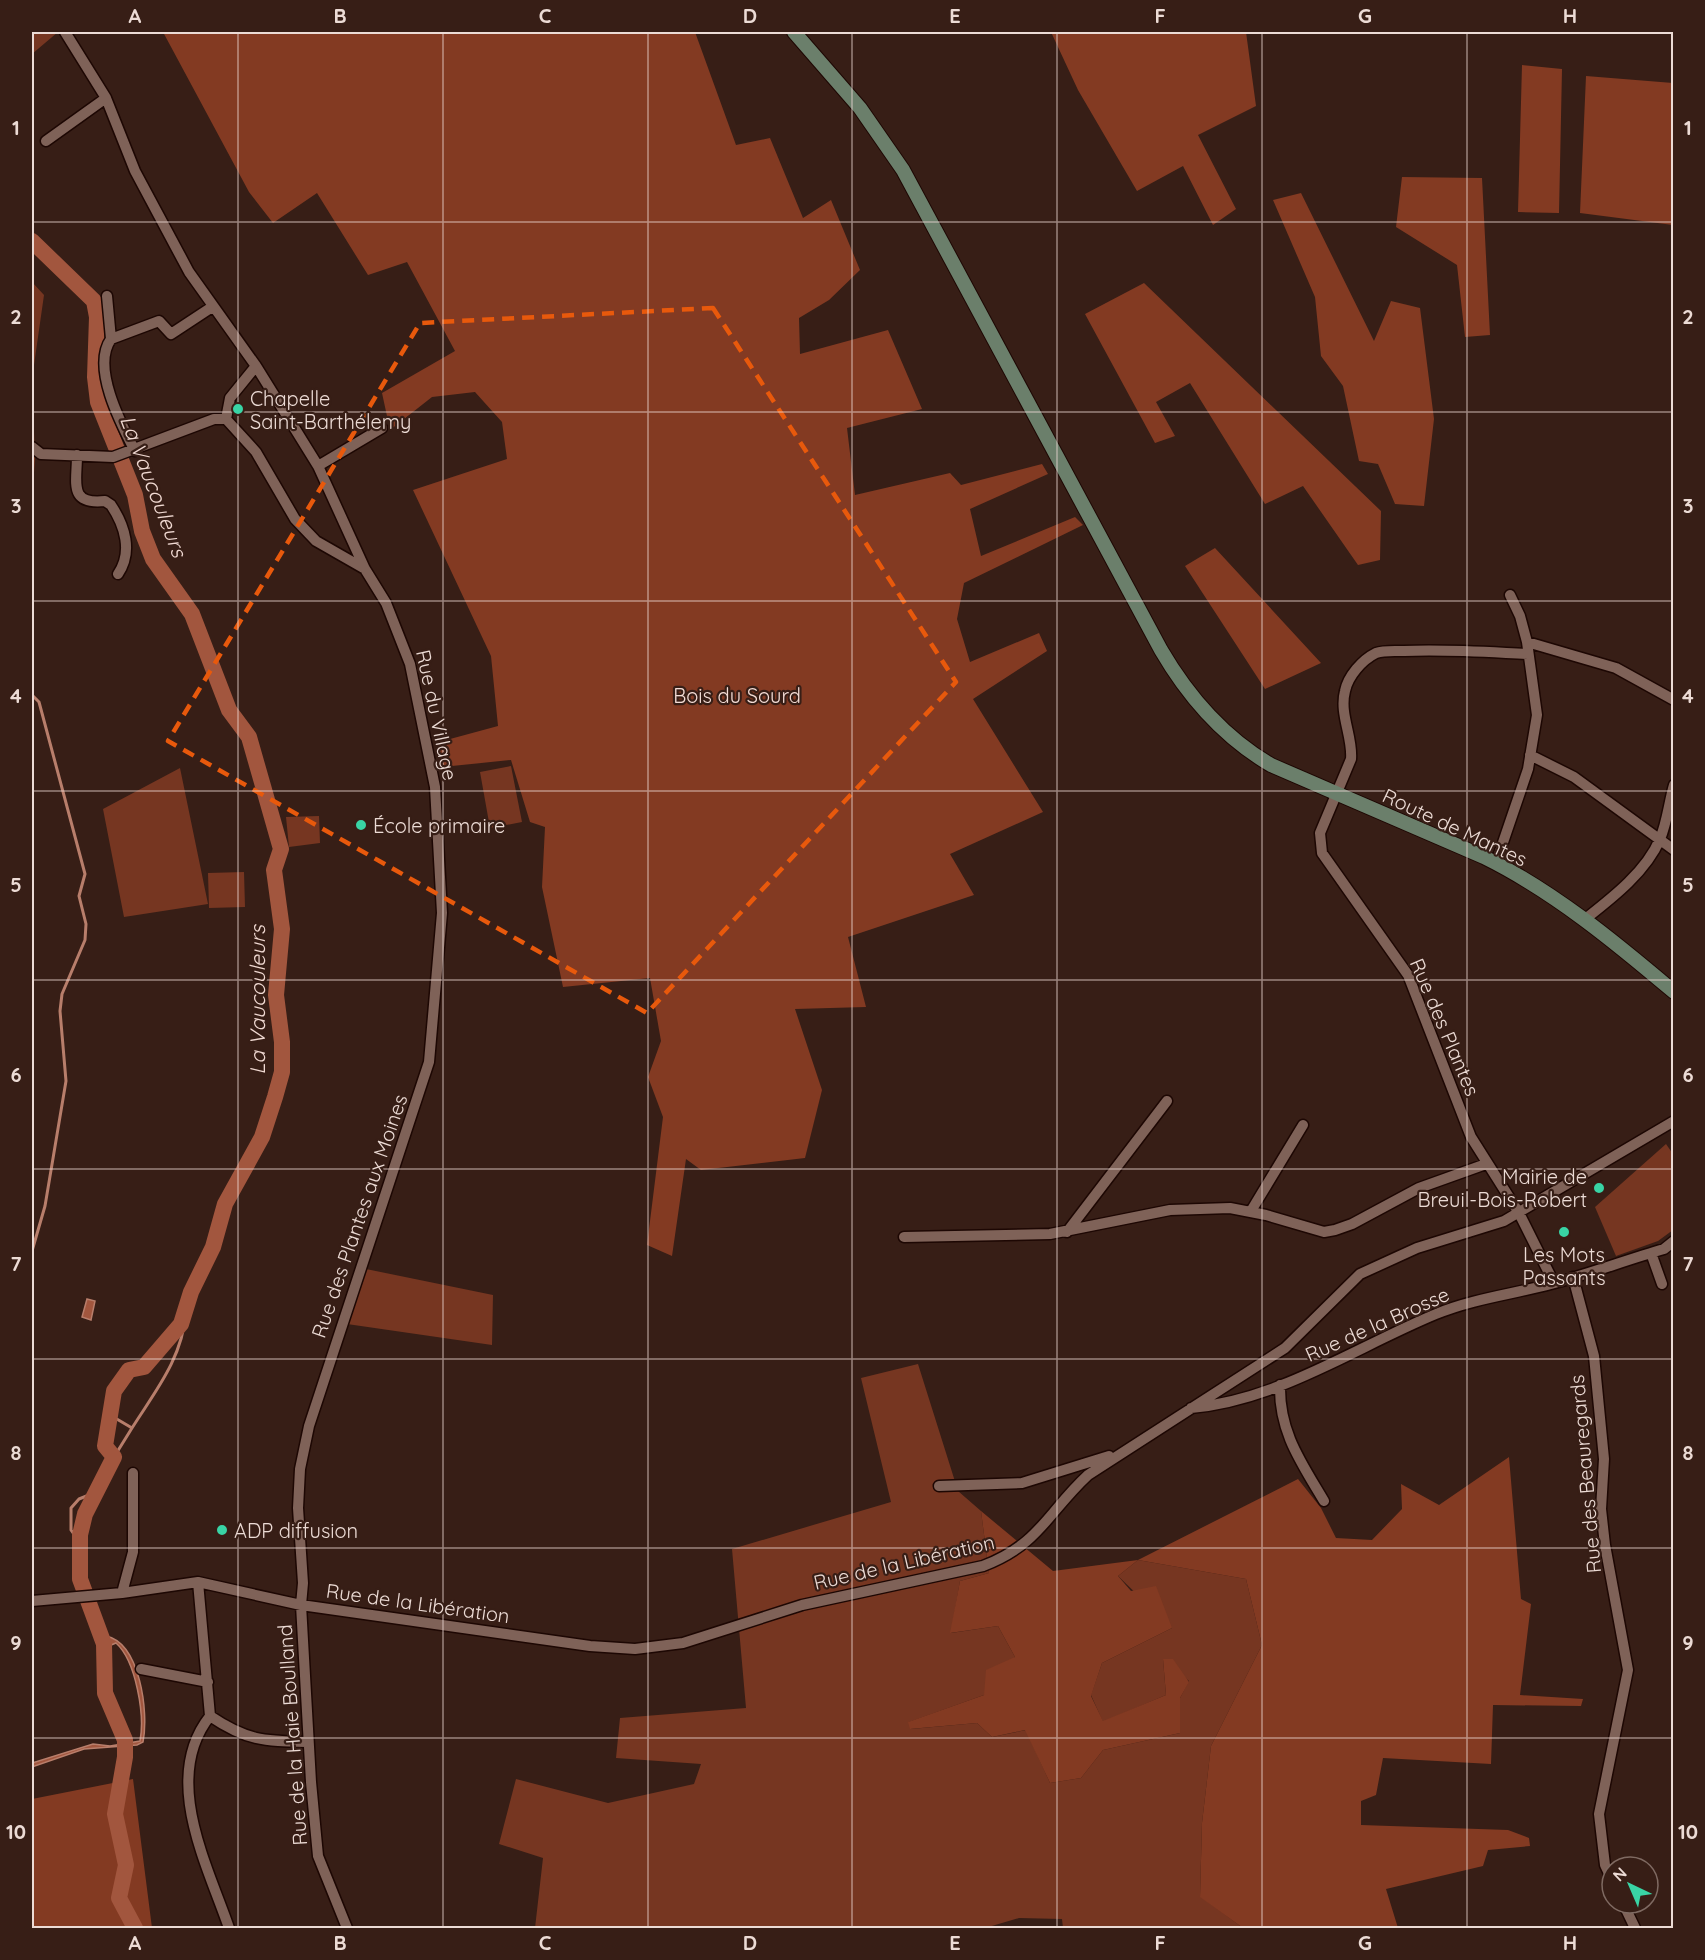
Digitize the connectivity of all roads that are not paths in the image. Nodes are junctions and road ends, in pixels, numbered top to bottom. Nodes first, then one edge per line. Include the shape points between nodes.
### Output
1 (65, 32) edge
2 (794, 32) edge
3 (106, 98) junction
4 (46, 141) dead end
5 (107, 296) dead end
6 (212, 307) junction
7 (111, 339) junction
8 (256, 366) junction
9 (226, 419) junction
10 (382, 428) dead end
11 (32, 447) edge
12 (131, 452) junction
13 (77, 455) junction
14 (318, 466) junction
15 (364, 568) junction
16 (118, 574) dead end
17 (1510, 595) dead end
18 (1527, 642) junction
19 (1528, 654) junction
20 (1674, 700) edge
21 (1530, 755) junction
22 (1674, 785) edge
23 (1336, 794) junction
24 (438, 834) joint
25 (1660, 839) junction
26 (1674, 850) edge
27 (1496, 863) junction
28 (1584, 920) junction
29 (1674, 992) edge
30 (1167, 1101) dead end
31 (1674, 1121) edge
32 (1303, 1125) dead end
33 (1486, 1164) junction
34 (1251, 1211) junction
35 (1519, 1213) junction
36 (1067, 1232) junction
37 (904, 1237) dead end
38 (1674, 1241) edge
39 (1651, 1252) junction
40 (1573, 1277) junction
41 (1554, 1283) junction
42 (1662, 1284) dead end
43 (1280, 1385) junction
44 (1187, 1408) junction
45 (1121, 1452) junction
46 (134, 1473) dead end
47 (939, 1486) dead end
48 (1324, 1501) dead end
49 (198, 1582) junction
50 (122, 1593) junction
51 (32, 1601) edge
52 (301, 1605) junction
53 (141, 1669) dead end
54 (208, 1682) junction
55 (210, 1716) junction
56 (308, 1742) junction
57 (1604, 1855) edge
58 (1629, 1915) edge
59 (229, 1929) edge
60 (347, 1929) edge
61 (1635, 1929) edge

1 - 3 street
2 - 23 main road, Route de Mantes via 860,108 903,170 1186,690 1209,717 1258,757
3 - 4 street
3 - 6 street via 135,171
5 - 7 street
6 - 7 street via 171,334 159,321
6 - 8 street
7 - 12 street via 105,369 111,404
8 - 9 street via 230,398
8 - 14 street
9 - 12 street via 214,419
9 - 15 street, Rue du Village via 256,452 294,519 316,542
10 - 14 street
11 - 13 street via 41,454
12 - 13 street via 113,458
13 - 16 street via 76,491 80,499 111,505 128,544 125,564
14 - 15 street
15 - 24 street, Rue du Village via 386,603 410,664 435,787
17 - 18 street
18 - 19 street
18 - 20 street via 1616,668
19 - 21 street via 1537,708
19 - 23 street, Rue des Plantes via 1390,651 1377,653 1364,662 1351,675 1344,692 1352,753
21 - 25 street via 1574,777
21 - 27 street
22 - 25 street
23 - 27 main road, Route de Mantes
23 - 33 street, Rue des Plantes via 1320,833 1322,853 1408,975 1471,1137
24 - 52 street, Rue des Plantes aux Moines via 442,913 429,1062 309,1426 300,1469 298,1508
25 - 26 street
25 - 28 street via 1617,894
27 - 28 main road, Route de Mantes
28 - 29 main road, Route de Mantes
30 - 36 street
31 - 35 street, Rue de la Libération
32 - 34 street
33 - 34 street via 1419,1188 1335,1230 1324,1232
33 - 35 street, Rue des Plantes
34 - 36 street via 1170,1210
35 - 41 street, Rue des Plantes
35 - 44 street, Rue de la Libération via 1417,1248 1360,1274 1285,1347
36 - 37 street
38 - 39 street, Rue de la Brosse
39 - 40 street, Rue de la Brosse
39 - 42 street
40 - 41 street, Rue de la Brosse
40 - 57 street, Rue des Beauregards via 1594,1356 1604,1459 1601,1509 1628,1670 1599,1814
41 - 43 street, Rue de la Brosse via 1437,1314
43 - 44 street, Rue de la Brosse via 1210,1407
43 - 48 street via 1280,1410 1287,1436
44 - 45 street, Rue de la Libération
45 - 47 street via 1022,1483
45 - 52 street, Rue de la Libération via 1088,1474 1028,1542 1007,1557 983,1566 802,1605 683,1643 635,1649 590,1646
46 - 50 street via 133,1552
49 - 50 street
49 - 52 street, Rue de la Libération
49 - 54 street
50 - 51 street
52 - 56 street, Rue de la Haie Boulland
53 - 54 street
54 - 55 street
55 - 56 street via 240,1735
55 - 59 street via 196,1734 192,1747 188,1802
56 - 60 street, Rue de la Haie Boulland via 318,1856
58 - 61 street

